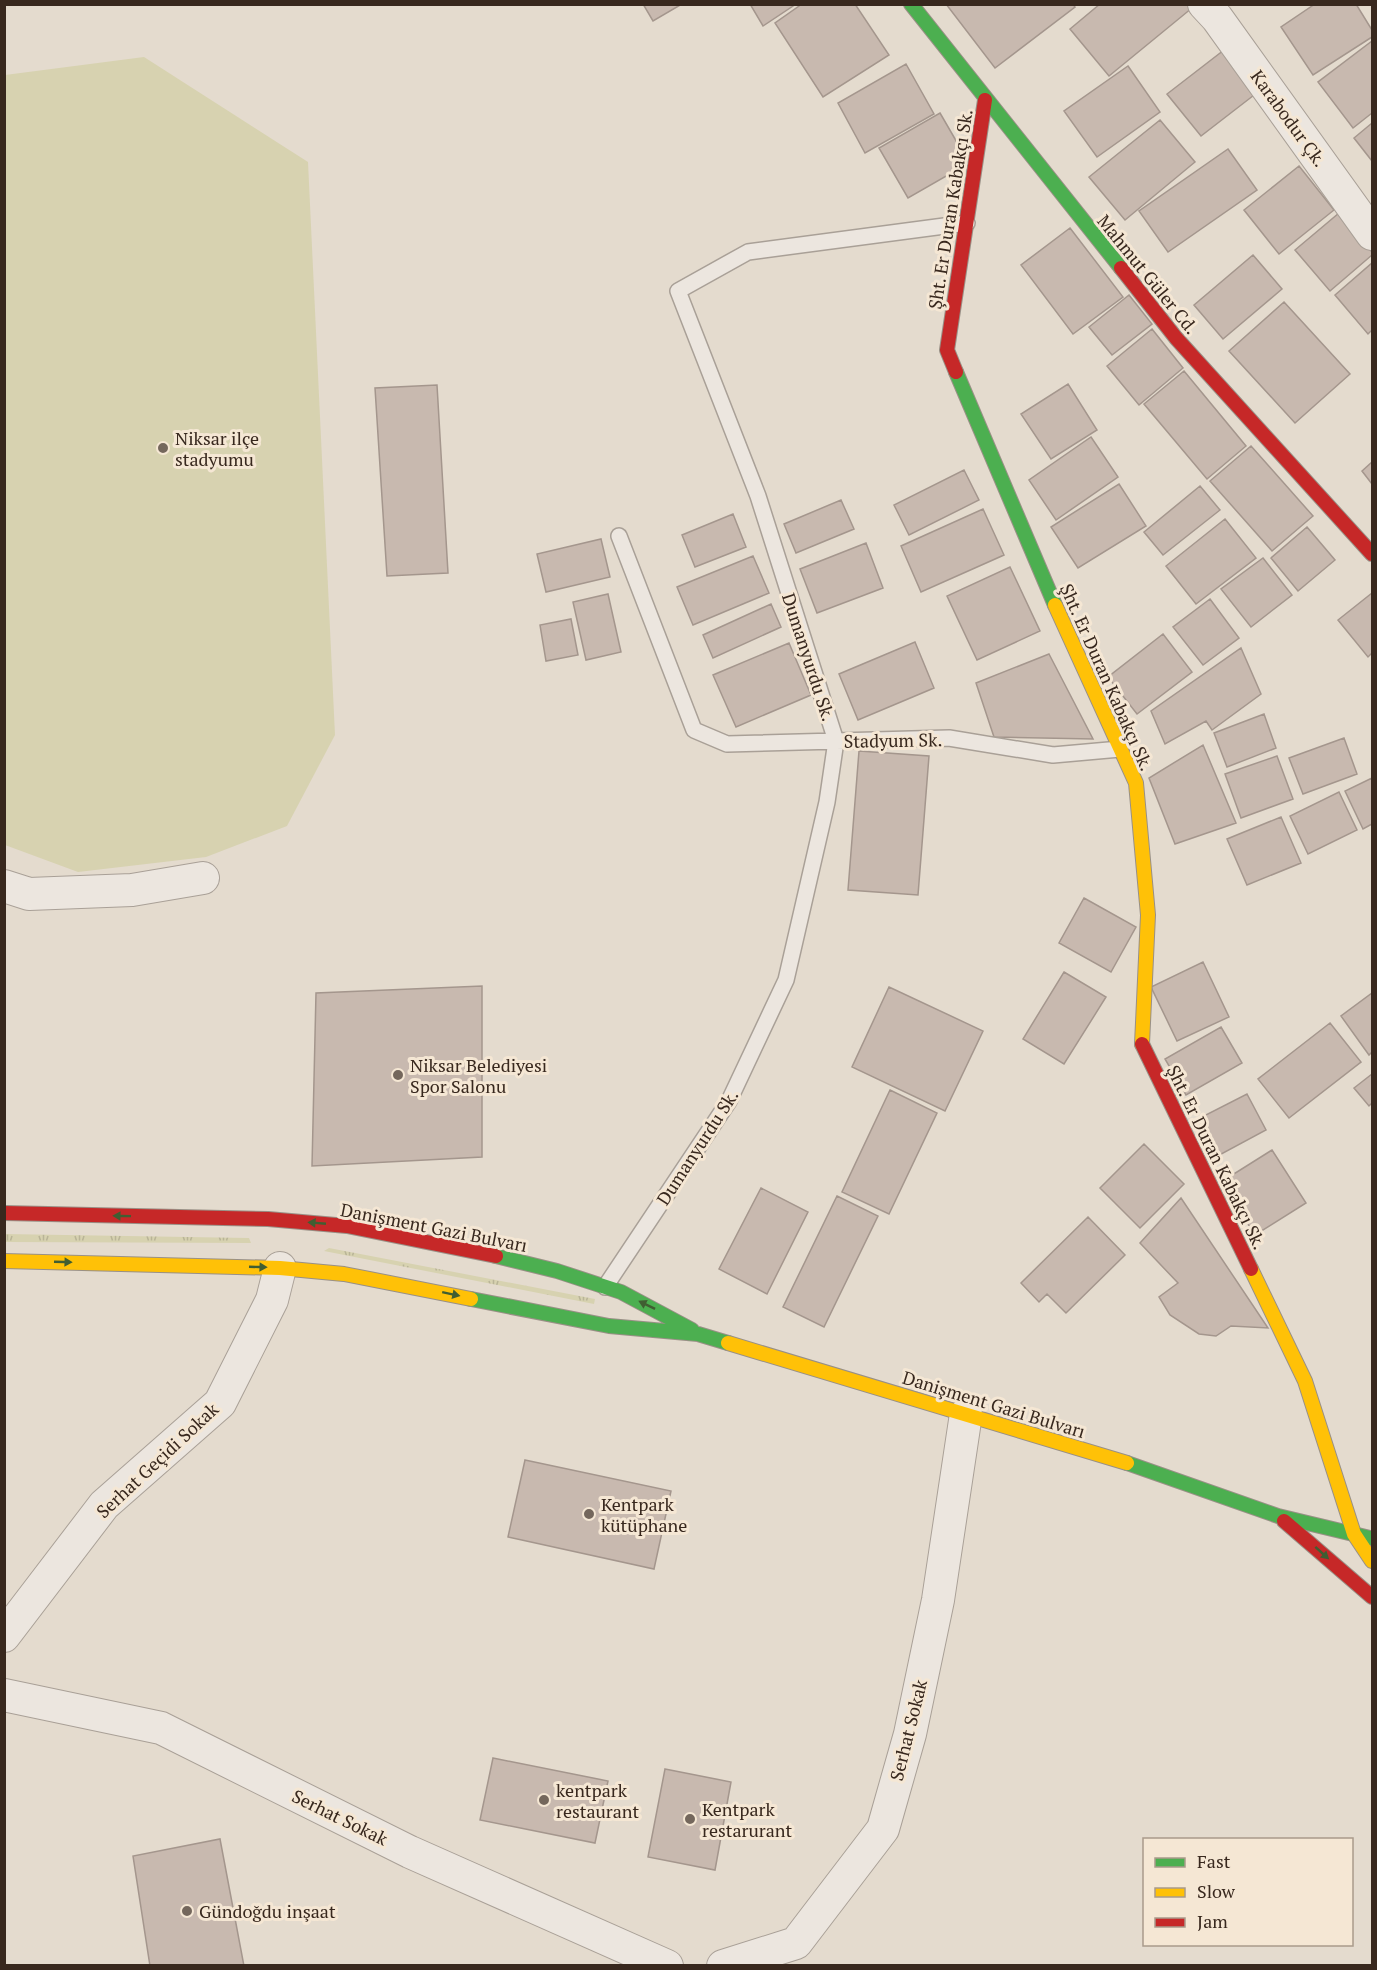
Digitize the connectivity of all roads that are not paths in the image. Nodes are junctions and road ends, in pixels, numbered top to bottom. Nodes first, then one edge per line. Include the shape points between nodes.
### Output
1 (911, 4) edge
2 (1204, 4) edge
3 (985, 100) junction
4 (967, 223) junction
5 (1372, 234) edge
6 (619, 536) dead end
7 (1372, 554) edge
8 (836, 741) junction
9 (1120, 749) junction
10 (203, 878) dead end
11 (4, 886) edge
12 (4, 1213) edge
13 (4, 1261) edge
14 (280, 1268) junction
15 (605, 1287) junction
16 (698, 1334) junction
17 (966, 1414) junction
18 (1278, 1516) junction
19 (1354, 1534) junction
20 (1372, 1538) edge
21 (1372, 1561) edge
22 (1372, 1597) edge
23 (4, 1636) edge
24 (4, 1695) edge
25 (667, 1965) edge
26 (723, 1965) edge

1 - 3 street, Mahmut Güler Cd.
2 - 5 street, Karabodur Çk.
3 - 4 street, Şht. Er Duran Kabakçı Sk.
3 - 7 street, Mahmut Güler Cd. via 1176,338
4 - 8 lane, Dumanyurdu Sk. via 748,252 678,291 758,496
4 - 9 street, Şht. Er Duran Kabakçı Sk. via 947,350
6 - 8 lane, Stadyum Sk. via 694,730 727,744
8 - 9 lane, Stadyum Sk. via 949,738 1053,755
8 - 15 lane, Dumanyurdu Sk. via 827,802 786,980 729,1101
9 - 19 street, Şht. Er Duran Kabakçı Sk. via 1136,783 1148,915 1142,1043 1305,1381
10 - 11 street via 132,890 29,894
15 -> 12 street, Danişment Gazi Bulvarı via 467,1249 347,1226 268,1219
13 -> 14 street, Danişment Gazi Bulvarı
14 -> 16 street, Danişment Gazi Bulvarı via 355,1276 609,1326
14 - 23 street, Serhat Geçidi Sokak via 272,1300 220,1403 105,1504
16 -> 15 street, Danişment Gazi Bulvarı
16 - 17 street, Danişment Gazi Bulvarı
17 - 18 street, Danişment Gazi Bulvarı via 1148,1470
17 - 26 street, Serhat Sokak via 938,1600 910,1734 883,1828 796,1943
18 - 19 street, Danişment Gazi Bulvarı
18 -> 22 street, Danişment Gazi Bulvarı
19 - 20 street, Danişment Gazi Bulvarı
19 - 21 street, Şht. Er Duran Kabakçı Sk.
24 - 25 street, Serhat Sokak via 161,1728 410,1852

